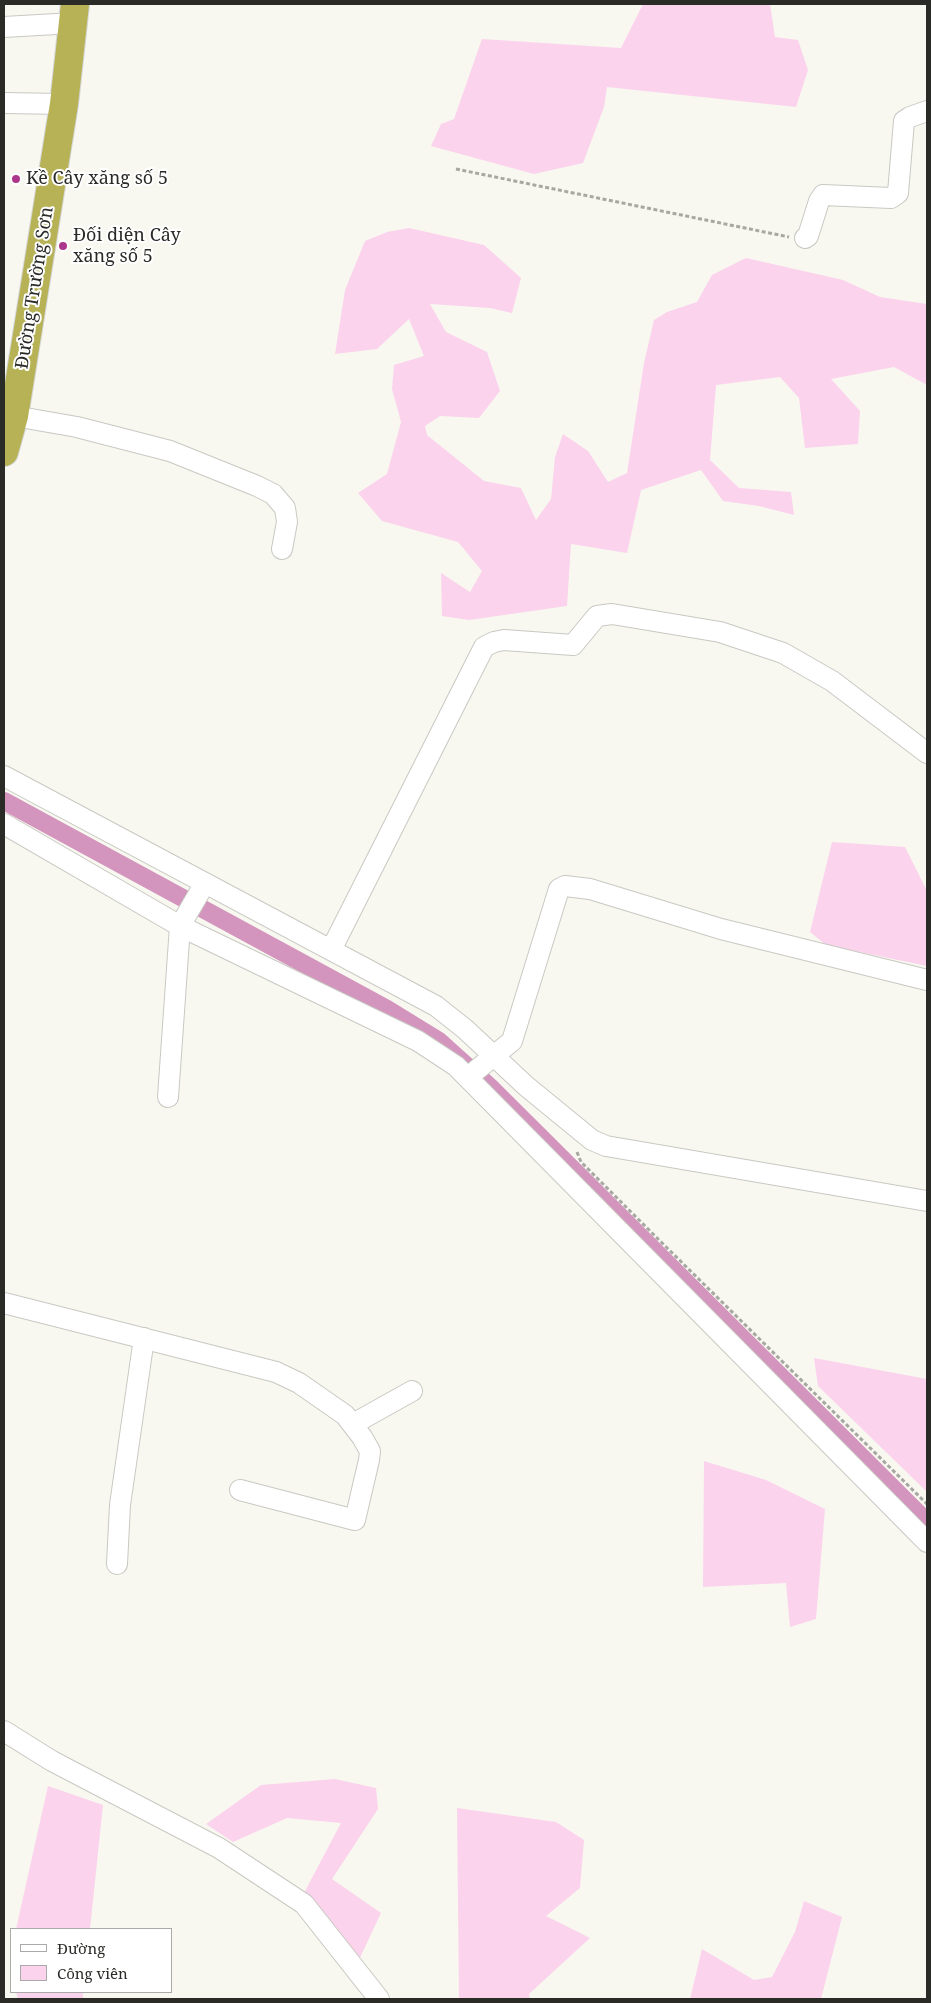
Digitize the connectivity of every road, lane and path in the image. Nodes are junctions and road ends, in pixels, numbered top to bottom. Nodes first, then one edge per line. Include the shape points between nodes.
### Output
1 (74, 13) edge
2 (4, 27) edge
3 (4, 103) edge
4 (64, 104) junction
5 (927, 111) edge
6 (456, 169) dead end
7 (805, 238) joint
8 (14, 416) junction
9 (4, 452) edge
10 (282, 549) dead end
11 (927, 752) edge
12 (4, 776) edge
13 (4, 824) edge
14 (205, 883) junction
15 (180, 926) junction
16 (331, 950) junction
17 (927, 980) edge
18 (495, 1056) junction
19 (468, 1077) junction
20 (168, 1097) dead end
21 (562, 1117) junction
22 (927, 1201) edge
23 (4, 1303) edge
24 (144, 1338) junction
25 (412, 1391) dead end
26 (353, 1424) junction
27 (240, 1490) dead end
28 (927, 1504) edge
29 (927, 1542) edge
30 (116, 1564) dead end
31 (4, 1731) edge
32 (379, 1999) edge

1 - 2 street
1 - 4 highway, Đường Trường Sơn
3 - 4 street
4 - 8 highway, Đường Trường Sơn
5 - 7 street via 904,121 898,193 891,198 823,195
6 - 7 path via 792,238
8 - 9 highway, Đường Trường Sơn
8 - 10 street via 77,427 161,448 257,486 273,494 285,508 288,522
11 - 16 street via 832,681 782,653 720,632 612,614 597,616 573,645 494,642 484,647
12 - 14 street
13 - 15 street
14 - 15 street
14 - 16 street
15 - 19 street via 418,1041
15 - 20 street
16 - 18 street via 436,1006
17 - 18 street via 721,929 590,889 565,886 559,889 512,1041
18 - 19 street
18 - 21 street
19 - 29 street
21 - 22 street via 592,1140 606,1146
21 - 28 path via 581,1162
23 - 24 street
24 - 26 street via 276,1372 299,1383
24 - 30 street via 120,1505
25 - 26 street
26 - 27 street via 370,1451 355,1520
31 - 32 street via 52,1761 219,1848 304,1904

